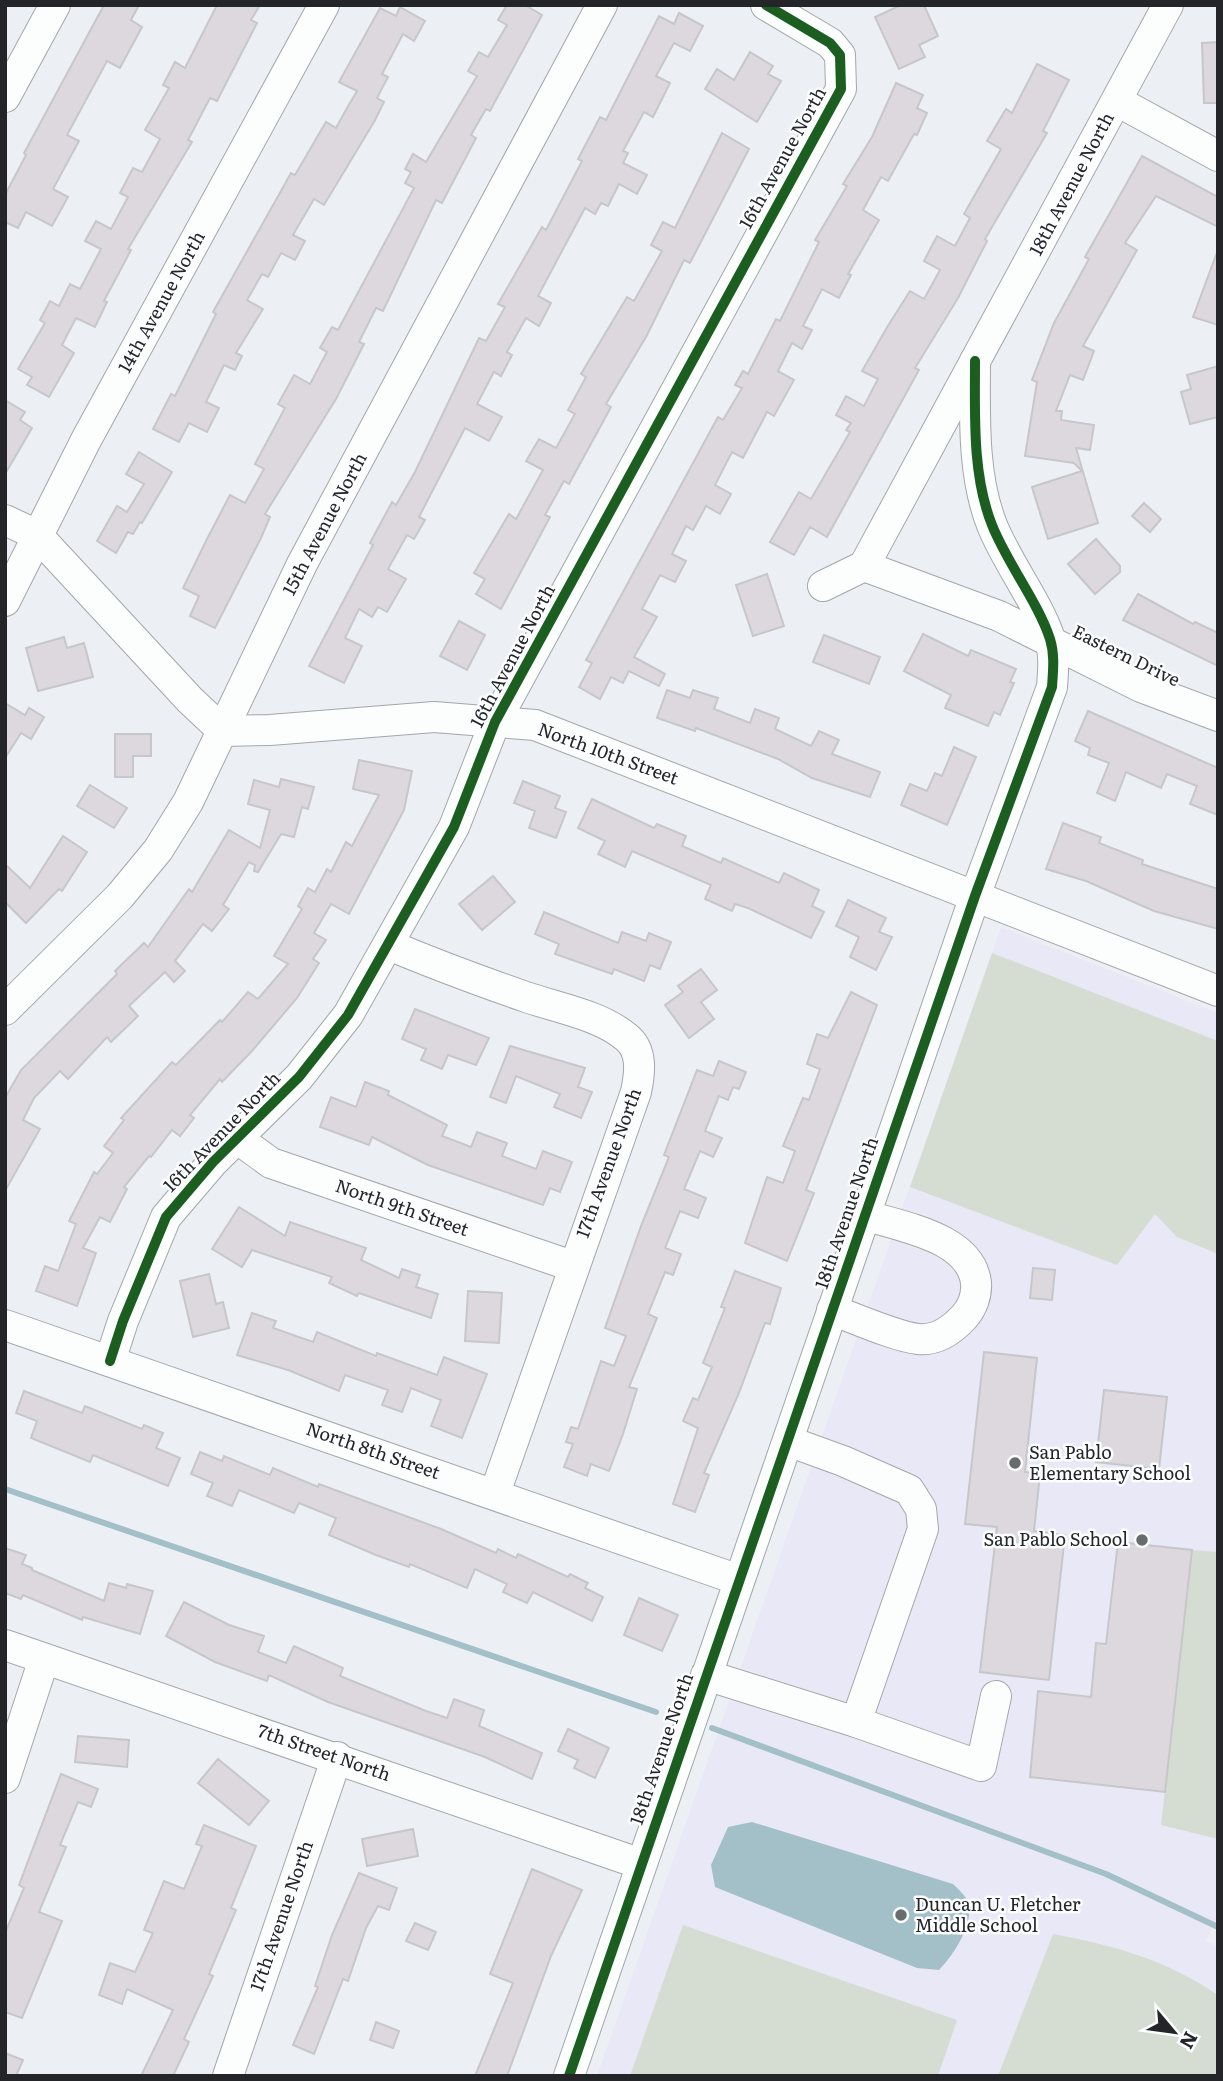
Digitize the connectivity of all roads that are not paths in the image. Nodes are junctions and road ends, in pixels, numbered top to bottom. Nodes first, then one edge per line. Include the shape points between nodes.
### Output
1 (55, 5) edge
2 (324, 5) edge
3 (602, 5) edge
4 (766, 5) edge
5 (1168, 5) edge
6 (5, 97) edge
7 (1117, 101) junction
8 (1218, 156) edge
9 (975, 361) junction
10 (5, 520) edge
11 (37, 535) junction
12 (864, 566) junction
13 (823, 586) dead end
14 (5, 601) edge
15 (1050, 639) junction
16 (1218, 716) edge
17 (495, 722) junction
18 (223, 731) junction
19 (975, 895) junction
20 (389, 945) junction
21 (1218, 991) edge
22 (5, 1010) edge
23 (238, 1139) junction
24 (864, 1215) junction
25 (572, 1266) junction
26 (832, 1310) junction
27 (5, 1325) edge
28 (110, 1361) junction
29 (788, 1441) junction
30 (495, 1493) junction
31 (739, 1580) junction
32 (5, 1645) edge
33 (44, 1659) junction
34 (706, 1675) junction
35 (996, 1696) dead end
36 (856, 1722) junction
37 (337, 1757) junction
38 (5, 1778) edge
39 (641, 1864) junction
40 (228, 2076) edge
41 (569, 2076) edge

1 - 6 street
2 - 11 street, 14th Avenue North
3 - 18 street, 15th Avenue North via 302,564
4 - 17 street, 16th Avenue North via 830,43 840,55 841,89
5 - 7 street, 18th Avenue North
7 - 8 street
7 - 9 street, 18th Avenue North
9 - 12 street, 18th Avenue North
9 - 15 street, 18th Avenue North via 975,430 991,524
10 - 11 street
11 - 14 street, 14th Avenue North
11 - 18 street
12 - 13 street
12 - 15 street, Eastern Drive
15 - 16 street, Eastern Drive via 1141,687
15 - 19 street, 18th Avenue North via 1052,687
17 - 18 street, North 10th Street via 434,717
17 - 19 street, North 10th Street via 535,725 567,736
17 - 20 street, 16th Avenue North via 453,827
18 - 22 street, 15th Avenue North via 158,850 120,896
19 - 21 street, North 10th Street
19 - 24 street, 18th Avenue North
20 - 23 street, 16th Avenue North via 322,1051
20 - 25 street, 17th Avenue North via 603,1023 628,1038 639,1054 636,1092
23 - 25 street, North 9th Street via 271,1163
23 - 28 street, 16th Avenue North via 166,1217
24 - 26 street, 18th Avenue North
24 - 26 street via 944,1242 964,1256 974,1271 977,1292 967,1314 948,1334 918,1339
25 - 30 street, 17th Avenue North
26 - 29 street, 18th Avenue North
27 - 28 street, North 8th Street
28 - 30 street, North 8th Street
29 - 31 street, 18th Avenue North
29 - 36 street via 909,1490 921,1509 923,1530
30 - 31 street, North 8th Street
31 - 34 street, 18th Avenue North
32 - 33 street, 7th Street North
33 - 37 street, 7th Street North
33 - 38 street
34 - 36 street
34 - 39 street, 18th Avenue North
35 - 36 street via 981,1766
37 - 39 street, 7th Street North
37 - 40 street, 17th Avenue North
39 - 41 street, 18th Avenue North

